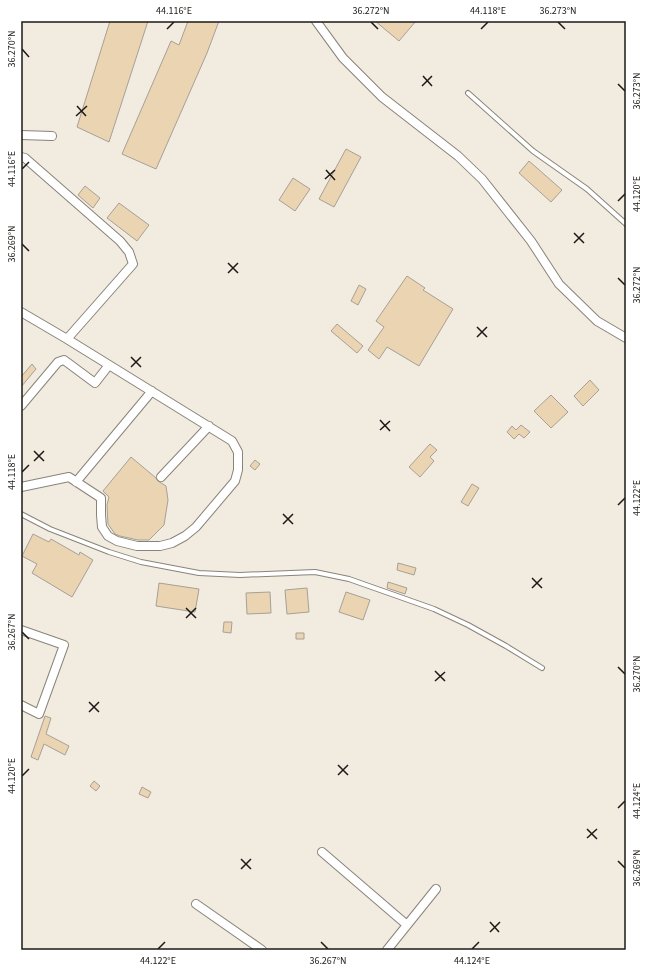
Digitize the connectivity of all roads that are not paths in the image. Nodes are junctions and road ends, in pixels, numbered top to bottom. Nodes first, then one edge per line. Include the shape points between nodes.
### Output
1 (316, 21) edge
2 (468, 93) dead end
3 (21, 136) edge
4 (52, 136) dead end
5 (21, 157) edge
6 (626, 224) edge
7 (21, 312) edge
8 (626, 338) edge
9 (67, 340) junction
10 (109, 366) junction
11 (152, 391) junction
12 (21, 406) edge
13 (209, 426) junction
14 (161, 477) dead end
15 (76, 482) junction
16 (21, 487) edge
17 (21, 514) edge
18 (21, 630) edge
19 (542, 668) dead end
20 (21, 705) edge
21 (322, 852) dead end
22 (436, 889) dead end
23 (196, 904) dead end
24 (407, 925) junction
25 (262, 950) edge
26 (387, 950) edge

1 - 8 street via 343,58 382,97 458,156 482,179 531,241 559,284 597,321
2 - 6 lane via 533,150 587,189
3 - 4 street
5 - 9 street via 120,241 129,252 133,264
7 - 9 street
9 - 10 street
10 - 11 street
10 - 12 street via 95,383 64,360 58,362
11 - 13 street
11 - 15 street
13 - 14 street
13 - 15 street via 232,441 238,452 235,481 196,526 172,543 137,546 108,536 102,527 101,498
15 - 16 street via 69,477
17 - 19 lane via 50,529 141,562 199,573 240,575 315,572 349,579 441,612 500,642
18 - 20 street via 64,645 39,714
21 - 24 street
22 - 24 street
23 - 25 street
24 - 26 street

